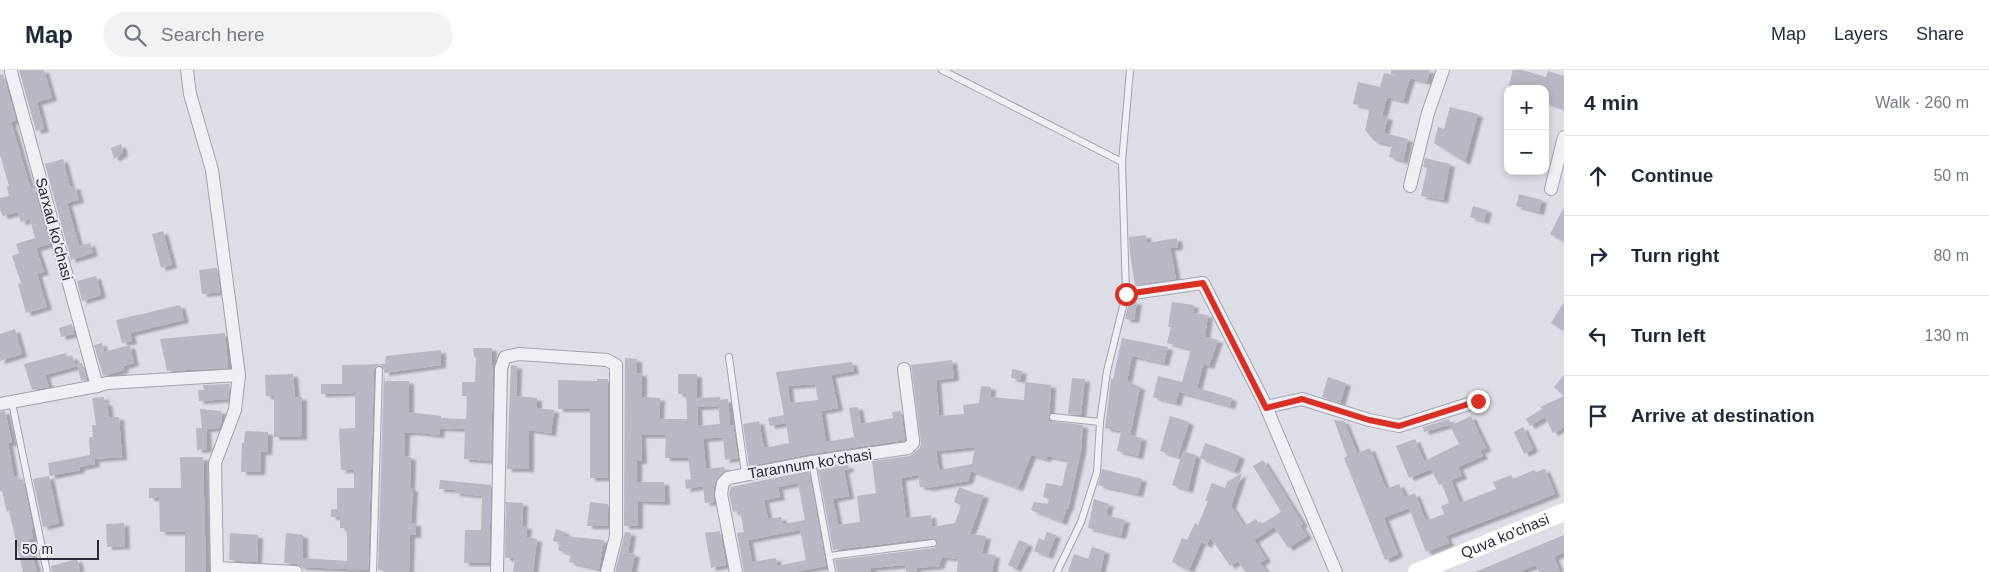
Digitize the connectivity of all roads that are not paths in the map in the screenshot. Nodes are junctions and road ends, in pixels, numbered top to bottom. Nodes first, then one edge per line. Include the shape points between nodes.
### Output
1 (187, 70) edge
2 (942, 70) edge
3 (1130, 70) edge
4 (1443, 70) edge
5 (11, 72) dead end
6 (1564, 138) edge
7 (1122, 162) junction
8 (1410, 186) dead end
9 (1551, 189) dead end
10 (1126, 294) junction
11 (729, 357) dead end
12 (904, 369) dead end
13 (379, 370) dead end
14 (239, 376) junction
15 (98, 386) junction
16 (1478, 401) dead end
17 (6, 403) edge
18 (1266, 408) junction
19 (1053, 417) dead end
20 (1100, 422) junction
21 (812, 462) junction
22 (745, 474) junction
23 (1564, 512) edge
24 (934, 543) dead end
25 (829, 556) junction
26 (217, 570) edge
27 (47, 572) edge
28 (296, 572) edge
29 (373, 572) edge
30 (497, 572) edge
31 (606, 572) edge
32 (736, 572) edge
33 (832, 572) edge
34 (1057, 572) edge
35 (1336, 572) edge
36 (1417, 572) edge

1 - 14 street via 190,94 212,170
2 - 7 lane
3 - 7 lane
4 - 8 street via 1428,113
5 - 15 street, Sarxad koʻchasi
6 - 9 street
7 - 10 lane
10 - 18 street via 1203,283
10 - 20 lane via 1107,371
11 - 22 lane
12 - 21 street, Tarannum koʻchasi via 914,440 911,446
13 - 29 lane
14 - 15 street
14 - 26 street via 235,410 215,463
15 - 17 street
16 - 18 street via 1399,426 1302,399
17 - 27 lane
18 - 35 street
19 - 20 lane
20 - 34 lane via 1097,472 1081,522
21 - 22 street, Tarannum koʻchasi
21 - 25 lane
22 - 32 street, Tarannum koʻchasi via 728,478 721,488
23 - 36 main road, Quva ko'chasi
24 - 25 lane
25 - 33 lane
26 - 28 street
30 - 31 street via 501,368 505,357 519,354 607,360 616,365 616,536

